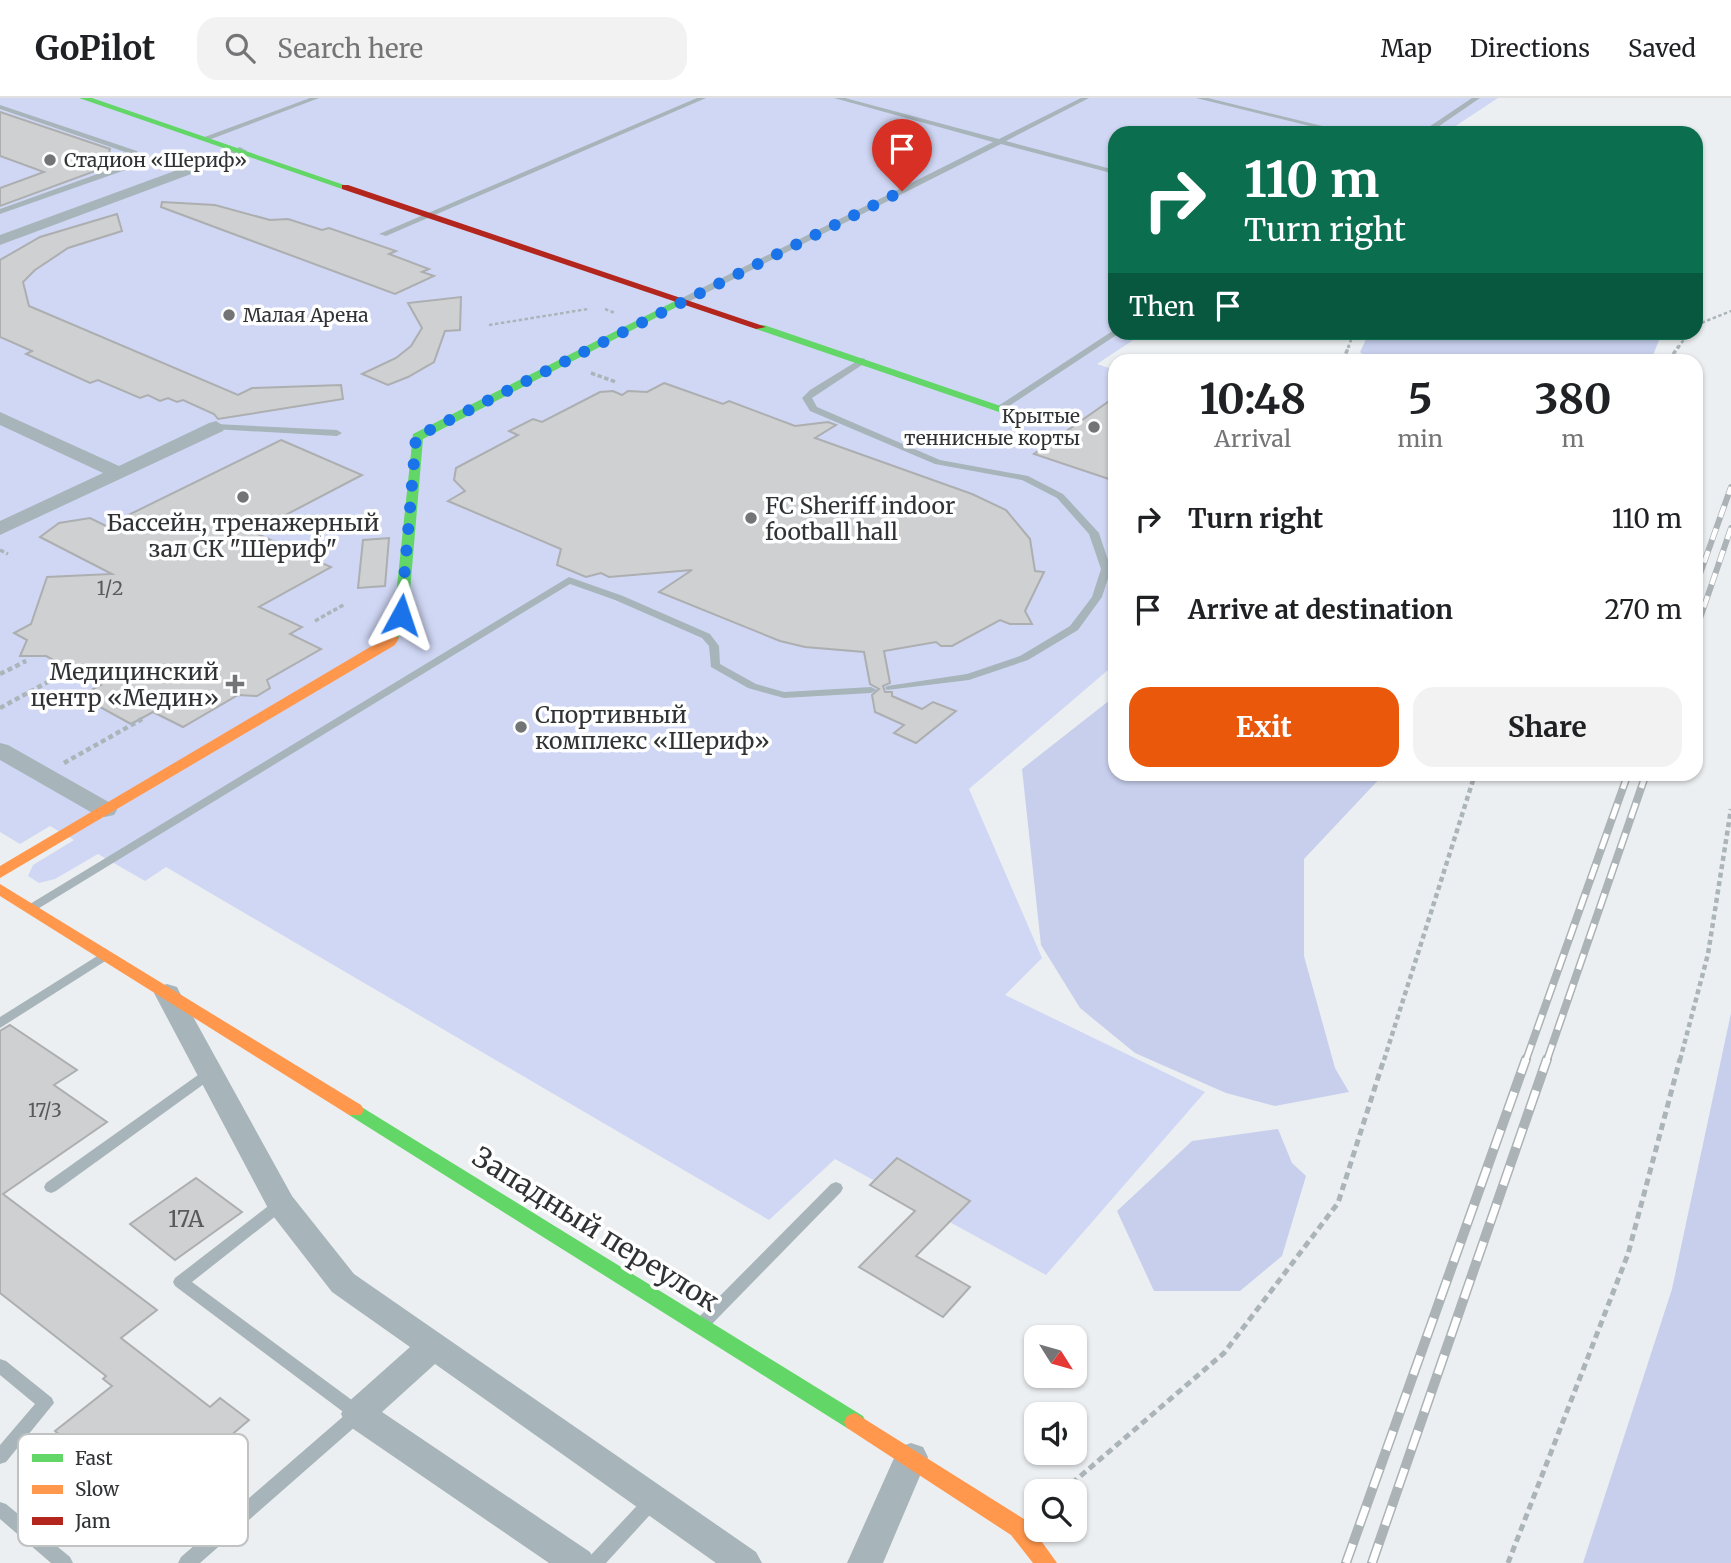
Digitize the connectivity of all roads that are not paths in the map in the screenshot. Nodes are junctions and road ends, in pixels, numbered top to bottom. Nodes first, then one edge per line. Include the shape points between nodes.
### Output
1 (316, 98) edge
2 (703, 98) edge
3 (837, 98) edge
4 (1086, 98) edge
5 (1199, 98) edge
6 (1478, 98) edge
7 (89, 99) edge
8 (0, 107) edge
9 (1317, 126) edge
10 (1435, 126) edge
11 (203, 139) junction
12 (1000, 141) junction
13 (240, 151) junction
14 (1108, 170) edge
15 (0, 212) edge
16 (428, 215) junction
17 (383, 234) dead end
18 (0, 240) edge
19 (683, 301) junction
20 (1108, 338) edge
21 (862, 361) junction
22 (1000, 408) junction
23 (0, 418) edge
24 (1041, 422) dead end
25 (216, 427) joint
26 (337, 433) dead end
27 (119, 473) junction
28 (0, 529) edge
29 (891, 688) dead end
30 (871, 690) dead end
31 (0, 750) edge
32 (105, 810) junction
33 (0, 873) edge
34 (0, 889) edge
35 (30, 907) junction
36 (107, 954) junction
37 (164, 989) junction
38 (0, 1023) edge
39 (210, 1073) junction
40 (51, 1186) dead end
41 (836, 1188) dead end
42 (281, 1204) junction
43 (700, 1326) junction
44 (432, 1346) junction
45 (0, 1366) edge
46 (358, 1414) junction
47 (20, 1434) edge
48 (18, 1436) edge
49 (0, 1457) edge
50 (911, 1457) junction
51 (654, 1499) junction
52 (0, 1508) edge
53 (248, 1510) edge
54 (18, 1523) edge
55 (44, 1546) edge
56 (207, 1546) edge
57 (64, 1563) edge
58 (187, 1563) edge
59 (578, 1563) edge
60 (595, 1563) edge
61 (744, 1563) edge
62 (865, 1563) edge
63 (1046, 1563) edge

1 - 11 lane
2 - 16 lane
3 - 12 lane
4 - 12 lane
5 - 9 lane
6 - 10 lane
7 - 11 street
8 - 15 lane via 134,153 136,159
11 - 13 street
12 - 14 lane
12 - 19 lane
13 - 16 street
13 - 18 street
16 - 17 lane
16 - 19 street
19 - 21 street
19 - 32 street via 416,437 401,615 390,642
20 - 22 lane
21 - 22 street
21 - 29 lane via 813,392 807,398 813,409 937,463 1025,478 1060,496 1094,533 1106,569 1097,597 1074,628 1024,659 969,677
22 - 24 street
23 - 27 street
25 - 26 lane
25 - 27 street
27 - 28 street
30 - 35 lane via 784,695 752,686 715,665 715,646 706,636 569,580
31 - 32 street
32 - 33 street
34 - 35 street, Западный переулок
35 - 36 street, Западный переулок
36 - 37 street, Западный переулок
36 - 38 lane
37 - 39 street
37 - 43 street, Западный переулок
39 - 40 lane
39 - 42 street
41 - 43 lane
42 - 44 street via 343,1283
42 - 46 lane via 181,1282
43 - 50 street, Западный переулок
44 - 46 street
44 - 51 street
45 - 47 lane via 46,1403
46 - 53 lane
46 - 59 street
48 - 49 lane
50 - 62 street
50 - 63 street, Западный переулок via 1019,1528
51 - 60 lane
51 - 61 street
52 - 54 lane
55 - 57 lane
56 - 58 lane

